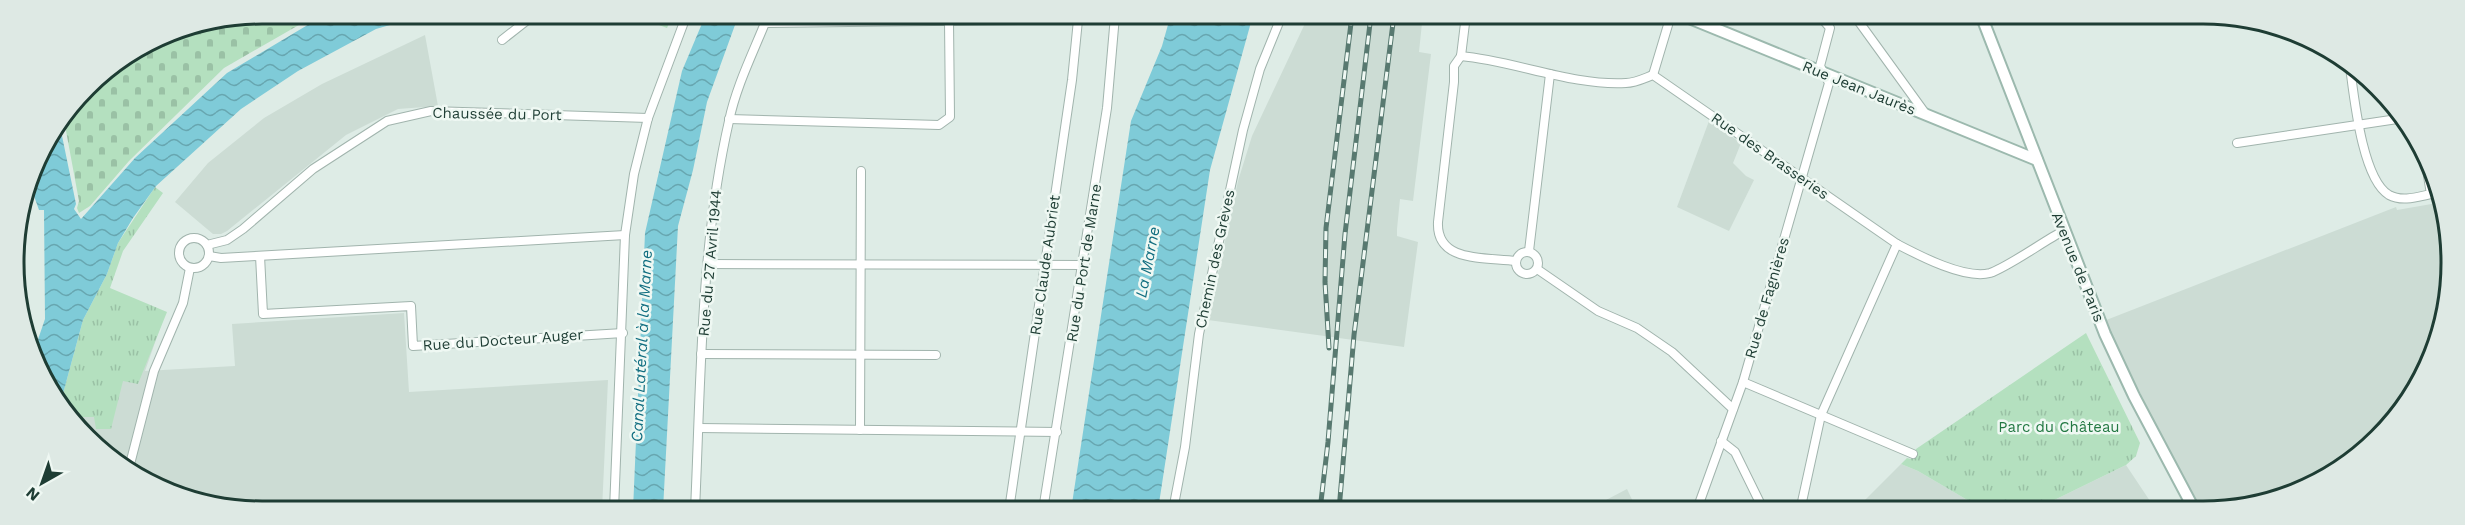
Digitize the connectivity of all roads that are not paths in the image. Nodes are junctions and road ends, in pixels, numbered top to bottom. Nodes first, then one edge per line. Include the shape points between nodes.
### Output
1 (523, 24) edge
2 (683, 24) edge
3 (765, 24) edge
4 (950, 24) edge
5 (1076, 24) edge
6 (1114, 24) edge
7 (1278, 24) edge
8 (1465, 24) edge
9 (1668, 24) edge
10 (1703, 24) edge
11 (1827, 24) edge
12 (1860, 24) edge
13 (1984, 24) edge
14 (502, 40) dead end
15 (1461, 56) junction
16 (1550, 74) junction
17 (1653, 75) junction
18 (2351, 76) edge
19 (1826, 78) junction
20 (1925, 114) junction
21 (648, 118) junction
22 (729, 119) junction
23 (2394, 119) edge
24 (2359, 124) junction
25 (2237, 143) dead end
26 (2037, 160) junction
27 (861, 171) dead end
28 (1801, 177) junction
29 (2431, 194) edge
30 (2063, 231) junction
31 (625, 235) junction
32 (1897, 244) junction
33 (207, 245) junction
34 (1529, 251) junction
35 (209, 256) junction
36 (260, 256) junction
37 (1516, 261) junction
38 (708, 264) junction
39 (861, 264) junction
40 (1046, 265) junction
41 (1084, 265) junction
42 (189, 268) junction
43 (1537, 269) junction
44 (622, 333) junction
45 (701, 354) junction
46 (861, 354) junction
47 (936, 355) dead end
48 (1743, 382) junction
49 (1733, 409) junction
50 (1821, 415) junction
51 (699, 428) junction
52 (860, 430) junction
53 (1021, 432) junction
54 (1057, 432) junction
55 (1721, 441) junction
56 (1913, 454) dead end
57 (131, 461) edge
58 (614, 501) edge
59 (695, 501) edge
60 (1010, 501) edge
61 (1045, 501) edge
62 (1175, 501) edge
63 (1700, 501) edge
64 (1759, 501) edge
65 (1802, 501) edge
66 (2190, 501) edge

1 - 14 street
2 - 21 street
3 - 22 street, Rue du 27 Avril 1944
4 - 22 street via 950,117 946,122 939,125
5 - 40 street, Rue Claude Aubriet via 1072,80
6 - 41 street, Rue du Port de Marne via 1107,108
7 - 62 street, Chemin des Grèves via 1260,69 1240,141 1199,334
8 - 15 street
9 - 17 street
10 - 19 main road, Rue Jean Jaurès
11 - 19 street, Rue de Fagnières via 1830,28 1820,66
12 - 20 street
13 - 26 main road, Avenue de Paris
15 - 16 street
15 - 37 street via 1454,66 1438,239 1446,249 1458,254
16 - 17 street via 1629,84
16 - 34 street
17 - 28 street, Rue des Brasseries
18 - 24 street
19 - 20 main road, Rue Jean Jaurès
19 - 28 street, Rue de Fagnières
20 - 26 main road, Rue Jean Jaurès
21 - 31 street
21 - 33 street, Chaussée du Port via 431,111 387,121 313,169 243,229 227,240
22 - 38 street, Rue du 27 Avril 1944
23 - 24 street
24 - 25 street
24 - 29 street via 2374,176 2389,195 2411,199
26 - 30 main road, Avenue de Paris
27 - 39 street
28 - 32 street, Rue des Brasseries
28 - 48 street, Rue de Fagnières
30 - 32 street, Rue des Brasseries via 1990,273 1929,261
30 - 66 main road, Avenue de Paris via 2120,367
31 - 36 street
31 - 44 street
32 - 50 street
33 - 35 street
33 - 42 street via 194,238 180,246 181,261
34 - 37 street via 1520,254
34 - 43 street via 1538,258
35 - 36 street
35 - 42 street via 202,266
36 - 44 street, Rue du Docteur Auger via 263,314 411,306 413,346
37 - 43 street via 1523,274
38 - 39 street
38 - 45 street, Rue du 27 Avril 1944
39 - 40 street
39 - 46 street
40 - 41 street
40 - 53 street, Rue Claude Aubriet
41 - 54 street, Rue du Port de Marne
42 - 57 street via 183,303 154,371
43 - 49 street via 1598,311 1638,328 1672,352
44 - 58 street
45 - 46 street
45 - 51 street, Rue du 27 Avril 1944
46 - 47 street
46 - 52 street
48 - 49 street, Rue de Fagnières
48 - 50 street
49 - 55 street, Rue de Fagnières
50 - 56 street
50 - 65 street
51 - 52 street
51 - 59 street, Rue du 27 Avril 1944
52 - 53 street
53 - 54 street
53 - 60 street, Rue Claude Aubriet
54 - 61 street, Rue du Port de Marne
55 - 63 street, Rue de Fagnières
55 - 64 street via 1735,452

